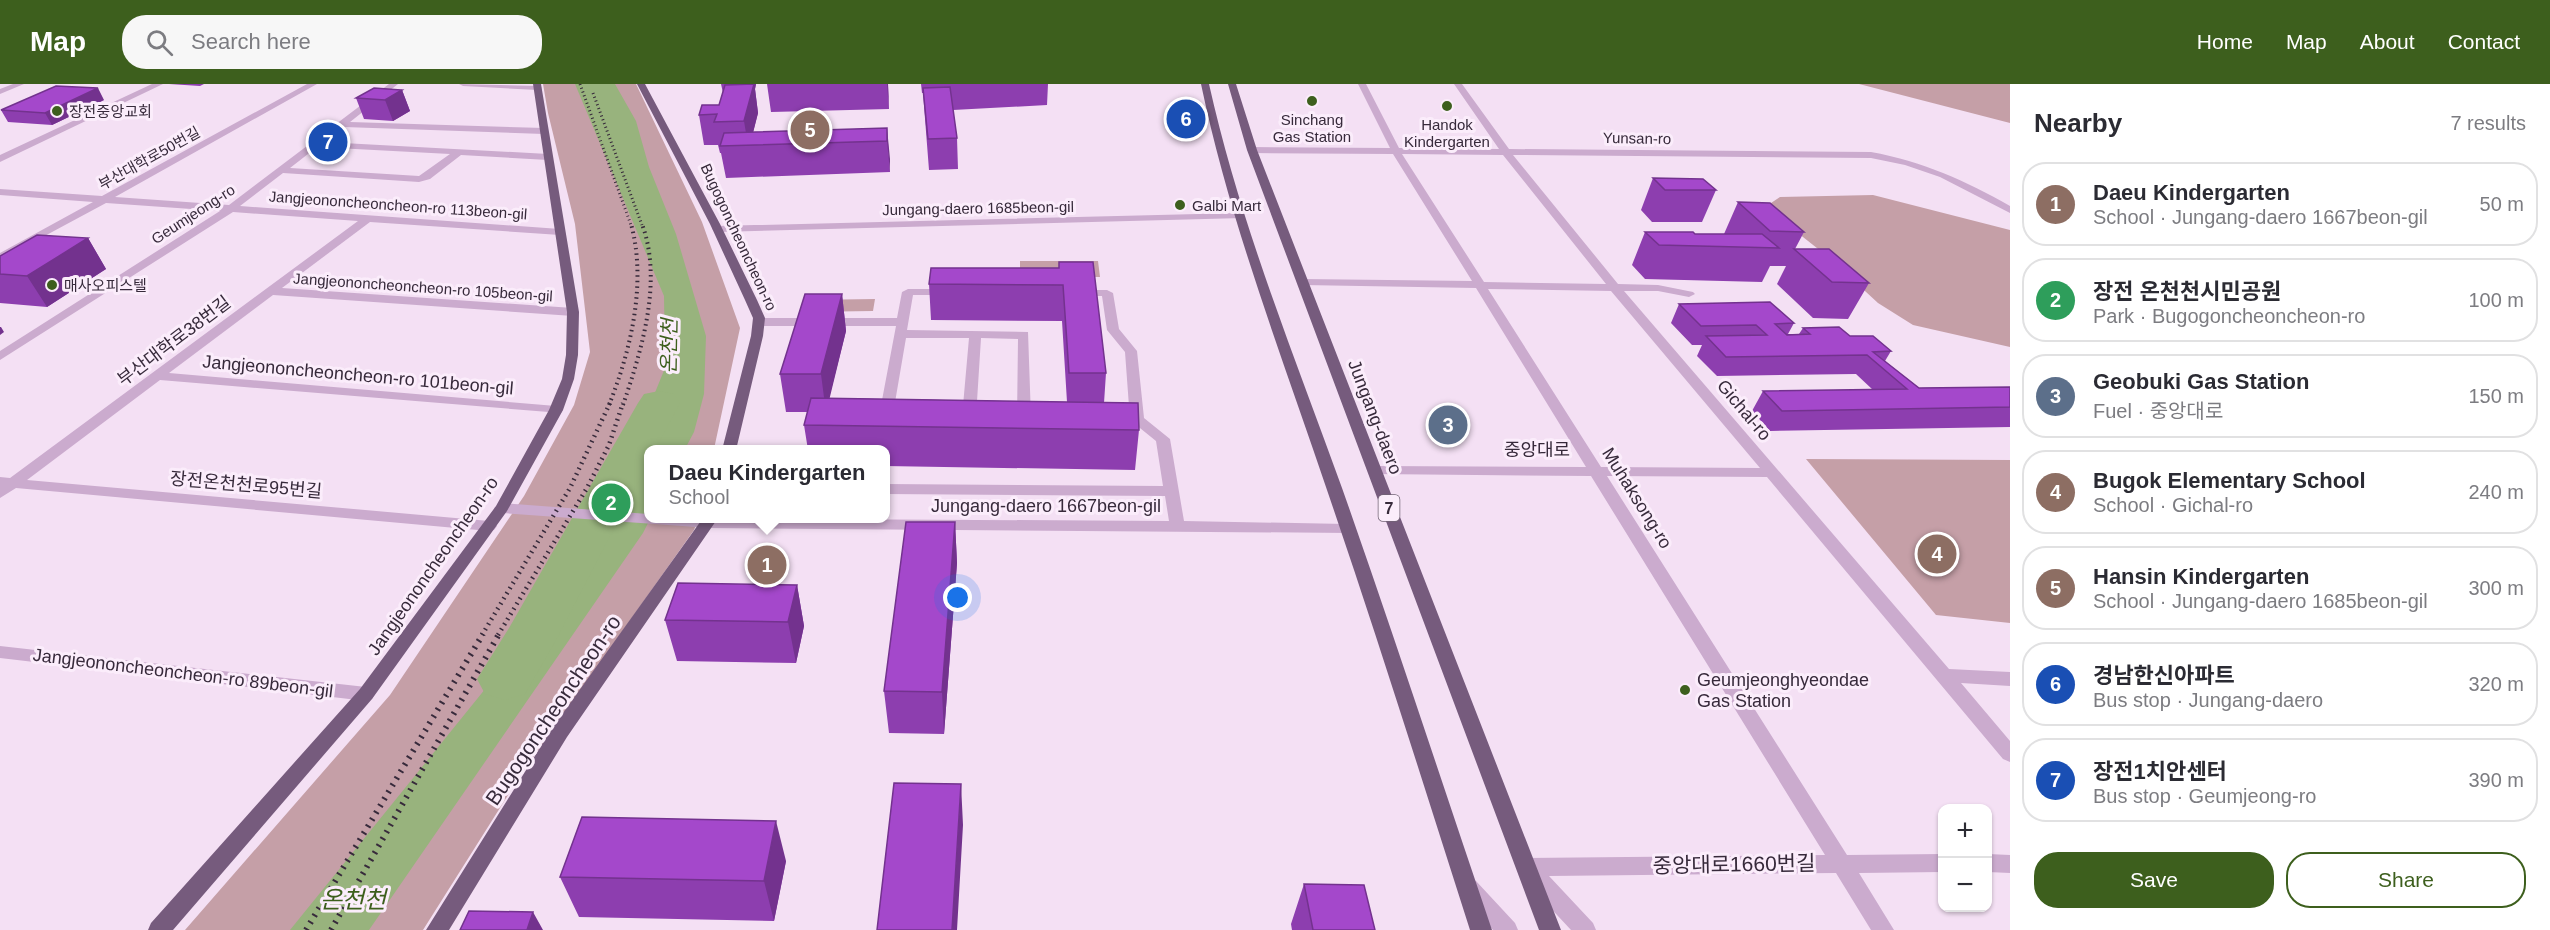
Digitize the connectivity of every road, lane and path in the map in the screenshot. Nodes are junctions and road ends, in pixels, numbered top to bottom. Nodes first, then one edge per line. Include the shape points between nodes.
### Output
1 (20, 84) edge
2 (159, 84) edge
3 (313, 84) edge
4 (394, 84) edge
5 (463, 84) edge
6 (641, 84) edge
7 (1205, 84) edge
8 (1232, 84) edge
9 (1362, 84) edge
10 (1458, 84) edge
11 (537, 86) edge
12 (0, 92) edge
13 (342, 124) junction
14 (544, 132) junction
15 (315, 144) junction
16 (1252, 150) junction
17 (1396, 151) junction
18 (459, 152) junction
19 (1506, 152) junction
20 (548, 157) junction
21 (0, 159) edge
22 (281, 170) junction
23 (0, 192) edge
24 (104, 200) junction
25 (233, 207) junction
26 (2010, 210) edge
27 (1239, 216) junction
28 (370, 217) junction
29 (717, 229) junction
30 (560, 232) junction
31 (0, 257) edge
32 (1303, 282) junction
33 (1481, 286) junction
34 (1616, 289) junction
35 (271, 291) junction
36 (966, 292) edge
37 (1060, 293) edge
38 (1689, 294) dead end
39 (573, 312) junction
40 (759, 322) junction
41 (901, 328) junction
42 (975, 334) junction
43 (0, 356) edge
44 (157, 376) junction
45 (556, 410) junction
46 (898, 416) edge
47 (969, 417) edge
48 (1024, 418) edge
49 (730, 445) edge
50 (1374, 470) junction
51 (1597, 470) junction
52 (1770, 473) junction
53 (6, 483) edge
54 (890, 489) edge
55 (1171, 491) junction
56 (0, 493) edge
57 (510, 509) junction
58 (644, 517) edge
59 (709, 523) edge
60 (890, 523) edge
61 (489, 526) junction
62 (1177, 526) junction
63 (1346, 530) junction
64 (0, 652) edge
65 (1945, 676) junction
66 (2010, 679) edge
67 (366, 694) junction
68 (2010, 754) edge
69 (1839, 863) junction
70 (1938, 863) edge
71 (1992, 863) edge
72 (2010, 864) edge
73 (1526, 867) junction
74 (1465, 883) junction
75 (159, 930) edge
76 (437, 930) edge
77 (1481, 930) edge
78 (1507, 930) edge
79 (1551, 930) edge
80 (1585, 930) edge
81 (1883, 930) edge

1 - 12 street
2 - 21 street
3 - 24 street, 부산대학로50번길
4 - 13 street, Geumjeong-ro
5 - 11 street
6 - 29 main road, Bugogoncheoncheon-ro
7 - 27 main road
8 - 16 main road, Jungang-daero / 7
9 - 17 street, Muhaksong-ro
10 - 19 street, Gichal-ro
11 - 14 main road, Jangjeononcheoncheon-ro
13 - 14 street
13 - 15 street, Geumjeong-ro
14 - 20 main road, Jangjeononcheoncheon-ro
15 - 18 street
15 - 22 street, Geumjeong-ro
16 - 17 street, Yunsan-ro
16 - 32 main road, Jungang-daero / 7
17 - 19 street, Yunsan-ro
17 - 33 street, Muhaksong-ro
18 - 20 street
18 - 22 street via 419,179
19 - 26 street, Yunsan-ro via 1871,155 1948,176
19 - 34 street, Gichal-ro
20 - 30 main road, Jangjeononcheoncheon-ro
22 - 25 street, Geumjeong-ro
23 - 24 street, Jangjeononcheoncheon-ro 113beon-gil
24 - 25 street, Jangjeononcheoncheon-ro 113beon-gil
24 - 31 street, 부산대학로50번길
25 - 28 street, Jangjeononcheoncheon-ro 113beon-gil
25 - 43 street, Geumjeong-ro
27 - 29 street, Jungang-daero 1685beon-gil
27 - 63 main road
28 - 30 street, Jangjeononcheoncheon-ro 113beon-gil
28 - 35 street, 부산대학로38번길
29 - 40 main road, Bugogoncheoncheon-ro
30 - 39 main road, Jangjeononcheoncheon-ro
32 - 33 street
32 - 50 main road, Jungang-daero / 7
33 - 34 street
33 - 51 street, Muhaksong-ro
34 - 38 street via 1658,288
34 - 52 street, Gichal-ro
35 - 39 street, Jangjeononcheoncheon-ro 105beon-gil
35 - 44 street, 부산대학로38번길
36 - 41 street via 908,292
37 - 55 street via 1107,293 1113,330 1131,351 1131,420 1163,439
39 - 45 main road, Jangjeononcheoncheon-ro via 568,379
40 - 41 street
40 - 49 main road, Bugogoncheoncheon-ro
41 - 42 street
41 - 46 street via 886,416
42 - 47 street
42 - 48 street via 1024,335
44 - 45 street, Jangjeononcheoncheon-ro 101beon-gil
44 - 53 street, 부산대학로38번길
45 - 57 main road, Jangjeononcheoncheon-ro
50 - 51 street, 중앙대로
50 - 73 main road, Jungang-daero / 7
51 - 52 street, 중앙대로
51 - 69 street, Muhaksong-ro
52 - 65 street, Gichal-ro
53 - 56 street, 부산대학로38번길
53 - 61 street, 장전온천천로95번길
54 - 55 street
55 - 62 street
57 - 58 street, Jungang-daero 1667beon-gil
57 - 61 main road, Jangjeononcheoncheon-ro
59 - 76 main road, Bugogoncheoncheon-ro via 560,732
60 - 62 street, Jungang-daero 1667beon-gil
61 - 67 main road, Jangjeononcheoncheon-ro
62 - 63 street, Jungang-daero 1667beon-gil
63 - 74 main road
64 - 67 street, Jangjeononcheoncheon-ro 89beon-gil
65 - 66 street
65 - 68 street, Gichal-ro
67 - 75 main road, Jangjeononcheoncheon-ro
69 - 70 street, 중앙대로1660번길
69 - 73 street, 중앙대로1660번길
69 - 81 street, Muhaksong-ro
71 - 72 street
73 - 79 main road, Jungang-daero / 7
73 - 80 street
74 - 77 main road
74 - 78 street

